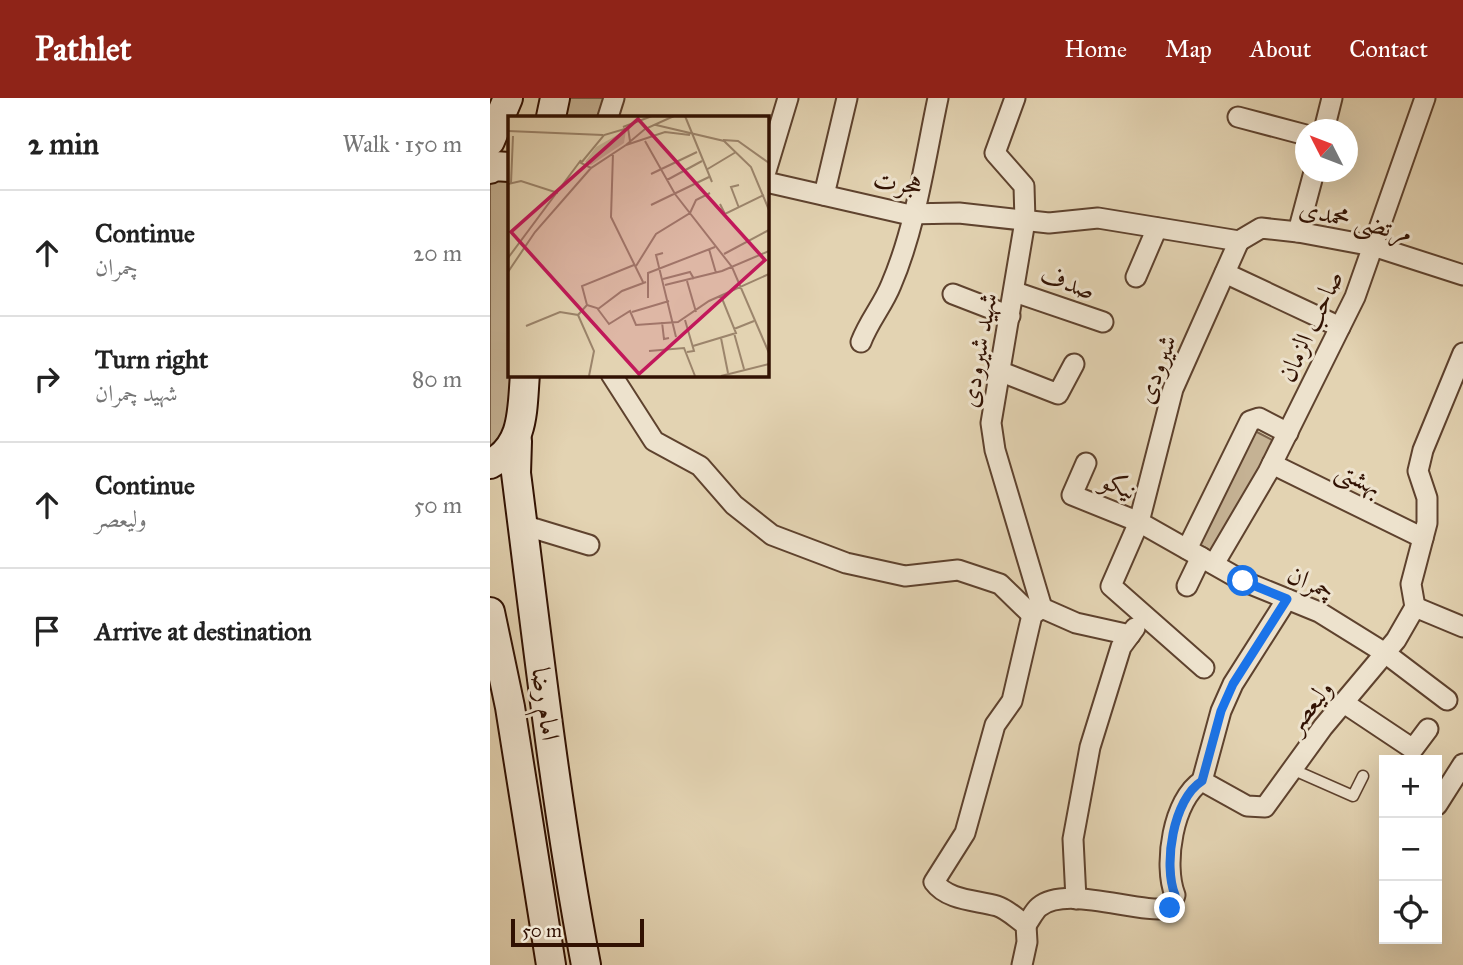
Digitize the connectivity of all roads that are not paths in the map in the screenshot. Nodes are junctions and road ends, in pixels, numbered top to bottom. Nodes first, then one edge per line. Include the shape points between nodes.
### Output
1 (509, 98) edge
2 (614, 98) edge
3 (788, 98) edge
4 (848, 98) edge
5 (939, 98) edge
6 (1015, 98) edge
7 (1332, 98) edge
8 (1425, 98) edge
9 (515, 116) edge
10 (608, 116) edge
11 (1238, 117) dead end
12 (1327, 119) edge
13 (1295, 132) edge
14 (490, 141) edge
15 (768, 164) edge
16 (508, 167) edge
17 (490, 169) edge
18 (768, 182) edge
19 (1311, 182) edge
20 (824, 195) junction
21 (913, 214) junction
22 (1025, 220) junction
23 (1157, 228) junction
24 (1298, 232) junction
25 (1240, 241) junction
26 (1373, 246) junction
27 (1225, 273) junction
28 (1463, 275) edge
29 (1136, 277) dead end
30 (1015, 292) junction
31 (953, 294) dead end
32 (1010, 316) junction
33 (1103, 323) dead end
34 (1340, 327) junction
35 (861, 342) dead end
36 (1463, 353) edge
37 (1074, 364) dead end
38 (999, 371) junction
39 (525, 376) edge
40 (612, 376) edge
41 (1455, 393) edge
42 (1288, 433) junction
43 (517, 441) junction
44 (1086, 463) dead end
45 (490, 464) edge
46 (1272, 464) junction
47 (1139, 522) junction
48 (523, 525) junction
49 (1423, 538) junction
50 (589, 545) dead end
51 (1201, 557) junction
52 (1187, 586) dead end
53 (1287, 599) junction
54 (1415, 607) junction
55 (490, 612) edge
56 (1037, 612) junction
57 (1145, 616) junction
58 (1463, 627) edge
59 (1130, 635) junction
60 (1385, 653) junction
61 (495, 659) edge
62 (1204, 668) dead end
63 (1447, 700) dead end
64 (1344, 703) junction
65 (1428, 729) dead end
66 (1463, 764) edge
67 (1294, 770) junction
68 (1363, 776) dead end
69 (1202, 781) junction
70 (1442, 797) edge
71 (1076, 899) junction
72 (1026, 925) junction
73 (551, 965) edge
74 (586, 965) edge
75 (1022, 965) edge

1 - 9 main road
1 - 14 main road
2 - 10 street
3 - 15 street
4 - 20 street
5 - 21 street
6 - 22 street, شهید شیرودی via 995,153 1024,186
7 - 12 street
8 - 26 street, صاحب الزمان
11 - 13 street
16 - 17 main road
18 - 20 street, هجرت
19 - 24 street
20 - 21 street, هجرت
21 - 22 street, هجرت
21 - 35 street via 891,286
22 - 23 street, هجرت via 1049,223 1098,218
22 - 30 street, شهید شیرودی
23 - 25 street, هجرت
23 - 29 street
24 - 25 street, مرتضی محمدی via 1261,228
24 - 26 street, مرتضی محمدی
25 - 27 street, شیرودی
26 - 28 street, مرتضی محمدی
26 - 34 street, صاحب الزمان
27 - 34 street
27 - 47 street, شیرودی via 1173,389
30 - 32 street, شهید شیرودی
30 - 33 street, صدف
31 - 32 street
32 - 38 street, شهید شیرودی
34 - 42 street, صاحب الزمان
36 - 41 street
37 - 38 street via 1058,394
38 - 56 street, شهید شیرودی via 991,423 995,450
39 - 43 main road, امام رضا
40 - 56 street via 654,441 699,466 734,505 772,535 846,563 905,576 958,570 1000,584
41 - 49 street via 1418,471 1427,498
42 - 46 street, صاحب الزمان
42 - 51 street via 1259,418 1250,421
43 - 45 main road
43 - 48 main road, امام رضا
44 - 47 street, نیکو via 1072,495
46 - 49 street, بهشتی
46 - 51 street, صاحب الزمان
47 - 51 street, چمران
47 - 57 street, شیرودی via 1111,586
48 - 50 street
48 - 74 main road, امام رضا via 569,875
49 - 54 street via 1411,584
51 - 52 street
51 - 53 street, چمران
53 - 60 street, چمران via 1319,612
53 - 69 street via 1233,684
54 - 58 street
54 - 60 street, ولیعصر
55 - 61 main road, امام رضا
56 - 59 street
56 - 72 street via 1012,701 995,726 965,833 934,882 959,898 1001,907
57 - 59 street
57 - 62 street
59 - 71 street via 1121,647 1090,747 1073,839
60 - 63 street, چمران
60 - 64 street, ولیعصر
61 - 73 main road, امام رضا
64 - 65 street via 1413,749
64 - 67 street, ولیعصر
66 - 70 street
67 - 68 lane via 1353,796
67 - 69 street, ولیعصر via 1265,807 1247,806
69 - 71 street via 1192,787 1174,824 1170,860 1175,895 1170,908
71 - 72 street via 1040,906
72 - 75 street

